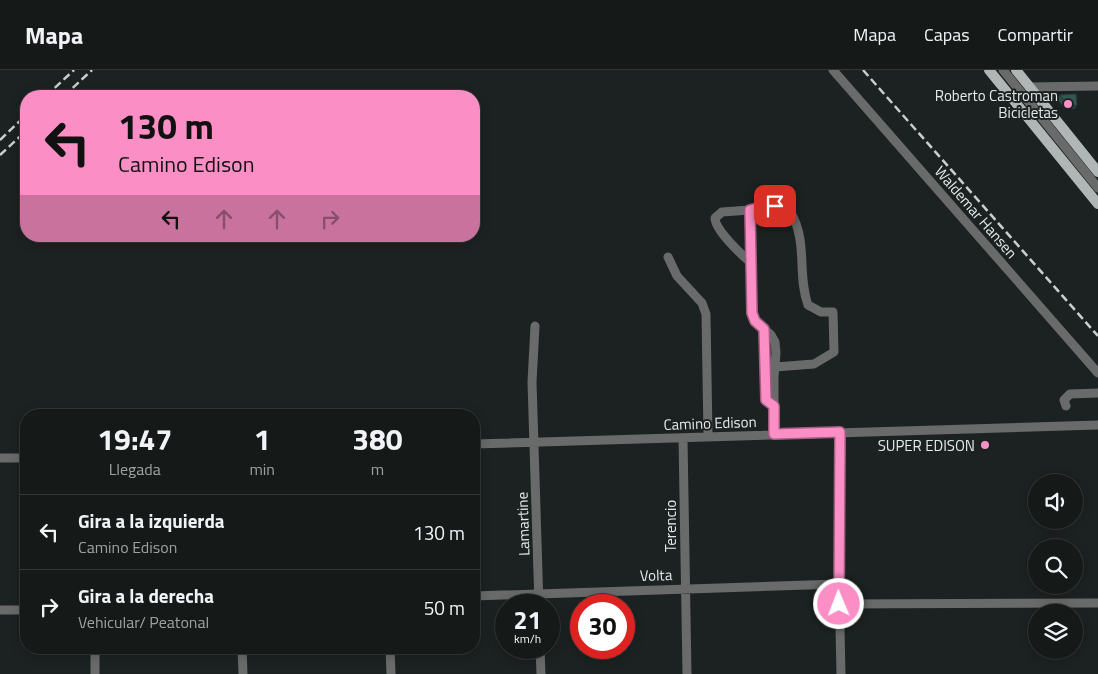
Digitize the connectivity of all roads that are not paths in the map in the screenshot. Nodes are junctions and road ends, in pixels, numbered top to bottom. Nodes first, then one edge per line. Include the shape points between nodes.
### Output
1 (833, 70) edge
2 (990, 70) edge
3 (1002, 70) edge
4 (1016, 70) edge
5 (1098, 86) edge
6 (1030, 87) junction
7 (1098, 172) edge
8 (1098, 188) edge
9 (1098, 204) edge
10 (750, 210) junction
11 (668, 257) dead end
12 (751, 264) junction
13 (535, 326) dead end
14 (764, 329) junction
15 (775, 367) junction
16 (1098, 373) edge
17 (1098, 393) edge
18 (774, 406) junction
19 (1066, 406) dead end
20 (1098, 425) edge
21 (840, 432) junction
22 (774, 434) junction
23 (708, 437) junction
24 (683, 438) junction
25 (534, 442) junction
26 (480, 444) edge
27 (0, 458) edge
28 (20, 458) edge
29 (839, 584) junction
30 (684, 588) junction
31 (538, 593) junction
32 (480, 596) edge
33 (1098, 603) edge
34 (839, 604) junction
35 (0, 610) edge
36 (20, 610) edge
37 (94, 654) edge
38 (242, 654) edge
39 (390, 654) edge
40 (540, 659) edge
41 (95, 674) edge
42 (243, 674) edge
43 (391, 674) edge
44 (540, 674) edge
45 (687, 674) edge
46 (841, 674) edge

1 - 16 street, Waldemar Hansen
2 - 9 main road
3 - 8 street
4 - 6 main road
5 - 6 street
6 - 7 main road
10 - 12 street
10 - 12 street via 722,212 715,222
10 - 15 street via 768,205 791,213 802,244 804,296 808,305 822,312 833,312 834,352 814,364
11 - 23 street via 677,276 702,304 706,314
12 - 14 street via 752,313
13 - 25 street, Lamartine via 532,382
14 - 15 street via 775,342
14 - 18 street via 766,400
15 - 18 street
17 - 19 street via 1070,394 1064,400
18 - 22 street
20 - 21 street, Camino Edison
21 - 22 street, Camino Edison
21 - 29 street
22 - 23 street, Camino Edison
23 - 24 street, Camino Edison
24 - 25 street, Camino Edison
24 - 30 street, Terencio
25 - 26 street, Camino Edison
25 - 31 street, Lamartine
27 - 28 street
29 - 30 street, Volta
29 - 34 street
30 - 31 street, Volta
30 - 45 street, Terencio
31 - 32 street, Volta
33 - 34 street
34 - 46 street
35 - 36 street
37 - 41 street
38 - 42 street
39 - 43 street
40 - 44 street

